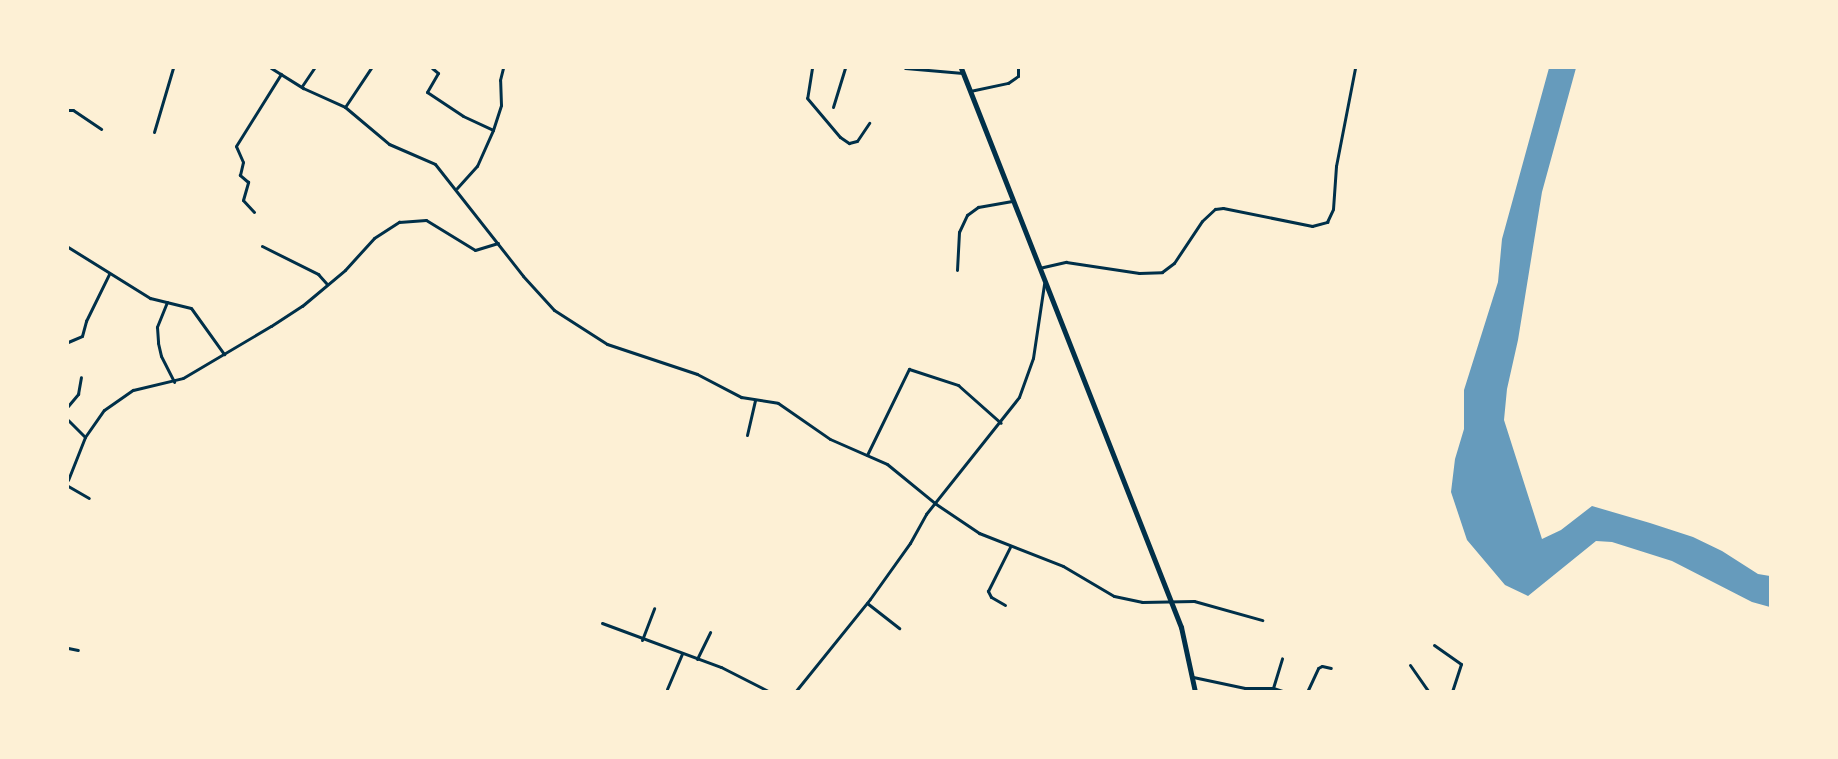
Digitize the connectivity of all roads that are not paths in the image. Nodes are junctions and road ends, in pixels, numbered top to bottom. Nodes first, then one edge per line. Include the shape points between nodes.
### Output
1 (173, 68) edge
2 (271, 68) edge
3 (314, 68) edge
4 (371, 68) edge
5 (432, 68) edge
6 (503, 68) edge
7 (812, 68) edge
8 (845, 68) edge
9 (905, 68) edge
10 (1018, 68) edge
11 (1355, 68) edge
12 (962, 70) edge
13 (281, 74) junction
14 (302, 87) junction
15 (970, 91) junction
16 (345, 107) junction
17 (833, 107) dead end
18 (68, 110) edge
19 (869, 123) dead end
20 (101, 129) dead end
21 (493, 130) junction
22 (154, 132) dead end
23 (457, 188) junction
24 (1013, 201) junction
25 (254, 212) dead end
26 (498, 243) junction
27 (262, 246) dead end
28 (68, 247) edge
29 (1039, 268) junction
30 (957, 270) dead end
31 (109, 274) junction
32 (327, 284) junction
33 (1044, 284) junction
34 (167, 302) junction
35 (68, 342) edge
36 (225, 354) junction
37 (81, 377) dead end
38 (174, 382) junction
39 (755, 400) junction
40 (68, 406) edge
41 (68, 420) edge
42 (1000, 423) junction
43 (747, 435) dead end
44 (85, 437) junction
45 (867, 455) junction
46 (68, 480) edge
47 (68, 486) edge
48 (89, 498) dead end
49 (936, 504) junction
50 (1010, 547) junction
51 (1171, 602) junction
52 (867, 603) junction
53 (1005, 605) dead end
54 (654, 608) dead end
55 (1263, 620) dead end
56 (602, 623) dead end
57 (899, 628) dead end
58 (710, 632) dead end
59 (642, 640) junction
60 (1434, 645) dead end
61 (68, 648) edge
62 (78, 650) dead end
63 (682, 653) junction
64 (1282, 658) dead end
65 (697, 659) junction
66 (1410, 665) dead end
67 (1331, 668) dead end
68 (1193, 677) junction
69 (1273, 688) junction
70 (667, 689) dead end
71 (770, 692) edge
72 (795, 692) edge
73 (1195, 692) edge
74 (1285, 692) edge
75 (1307, 692) edge
76 (1429, 692) edge
77 (1452, 692) edge

1 - 22 street
2 - 13 street
3 - 14 street
4 - 16 street
5 - 21 street via 438,74 427,92 462,116
6 - 21 street via 501,105
7 - 19 street via 807,98 840,137 849,143 857,141
8 - 17 street
9 - 12 street
10 - 15 street via 1018,76 1008,83
11 - 29 street via 1328,222 1312,226 1215,209 1162,272 1138,273 1066,262
12 - 15 main road
13 - 14 street
13 - 25 street via 236,146 243,162 240,175 248,182 243,200
14 - 16 street
15 - 24 main road
16 - 23 street via 389,144 435,164
18 - 20 street
21 - 23 street via 477,166
23 - 26 street
24 - 29 main road
24 - 30 street via 978,207 967,215 959,232
26 - 32 street via 475,250 426,220 399,222 374,238
26 - 39 street via 536,291 571,323 607,344 681,368 735,395
27 - 32 street via 312,271
28 - 31 street
29 - 33 main road
31 - 34 street via 150,298
31 - 35 street via 82,336
32 - 36 street via 302,306
33 - 42 street via 1027,379
33 - 51 main road
34 - 36 street via 194,310
34 - 38 street via 157,327 158,343 160,356
36 - 38 street
37 - 40 street via 78,394
38 - 44 street via 133,390 97,418
39 - 43 street
39 - 45 street via 778,403 830,439
41 - 44 street
42 - 45 street via 958,385 909,369
42 - 49 street
44 - 46 street
45 - 49 street via 887,464
47 - 48 street
49 - 50 street via 979,533
49 - 52 street
50 - 51 street via 1064,566 1114,596 1142,602
50 - 53 street via 988,591
51 - 55 street via 1194,601
51 - 68 main road
52 - 57 street
52 - 72 street
54 - 59 street
56 - 59 street
58 - 65 street
59 - 63 street
60 - 77 street via 1461,664
61 - 62 street
63 - 65 street
63 - 70 street
64 - 69 street
65 - 71 street via 722,667
66 - 76 street
67 - 75 street via 1318,668
68 - 69 street via 1245,688
68 - 73 main road
69 - 74 street

